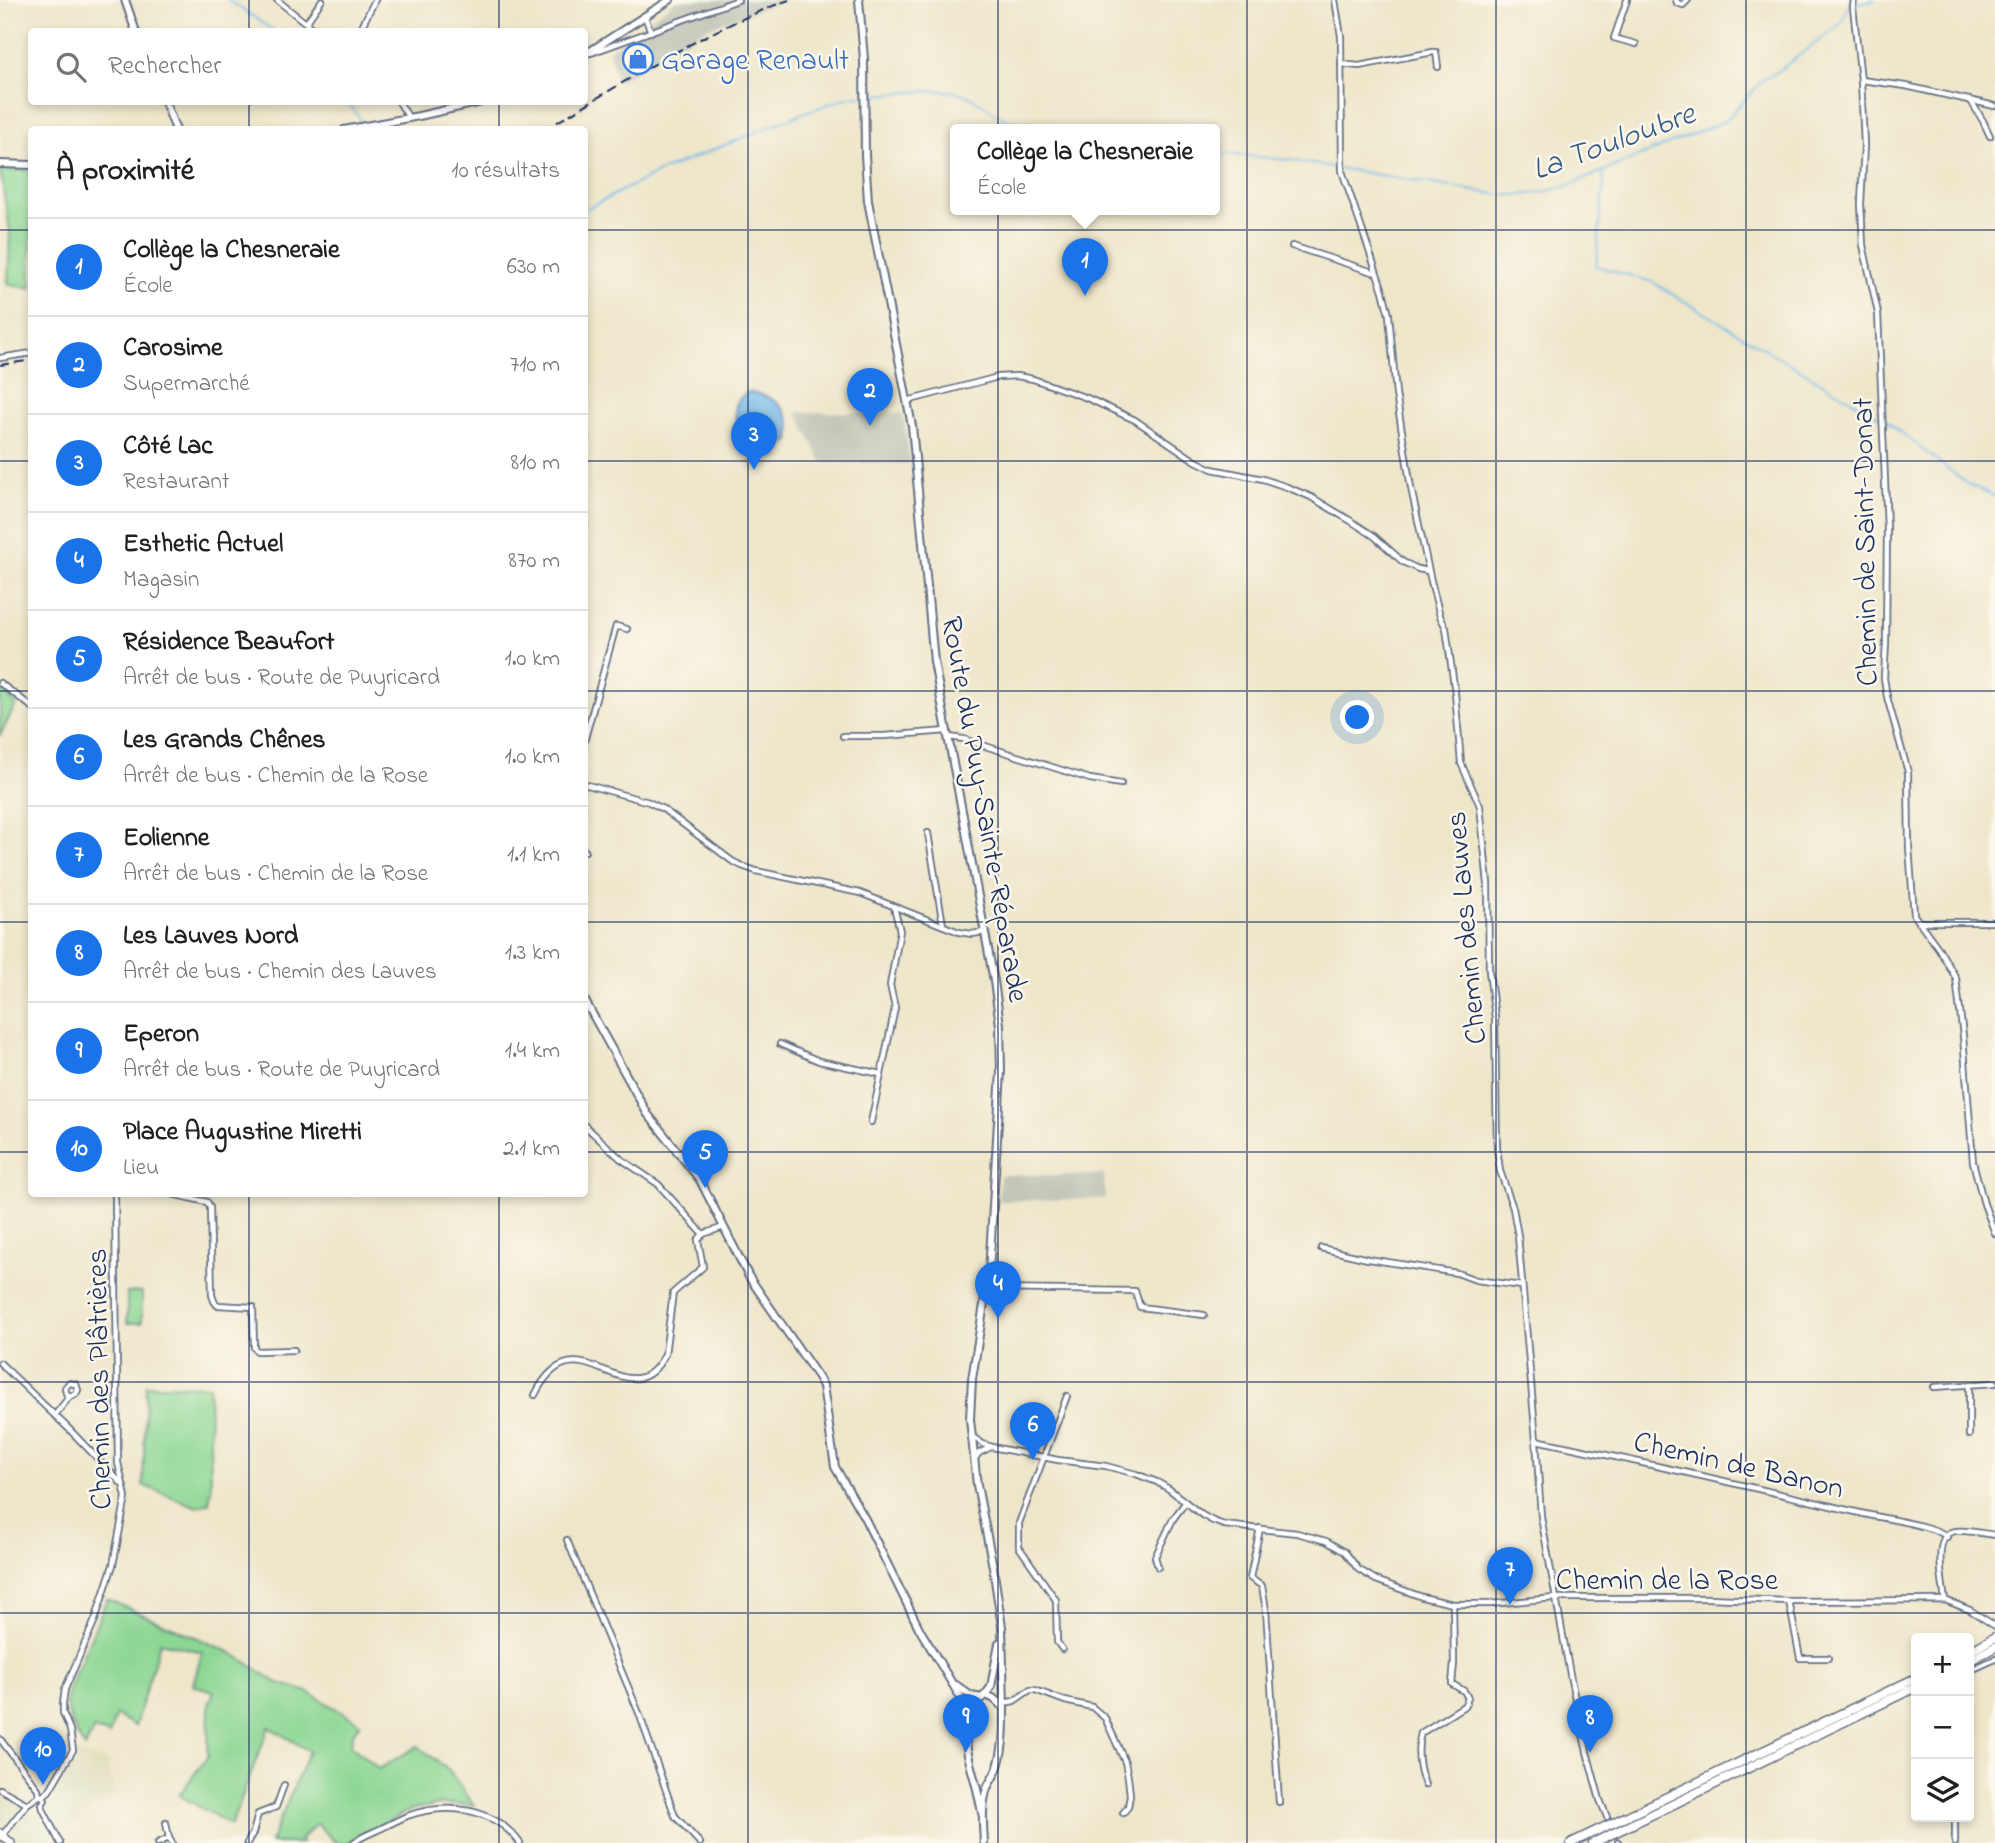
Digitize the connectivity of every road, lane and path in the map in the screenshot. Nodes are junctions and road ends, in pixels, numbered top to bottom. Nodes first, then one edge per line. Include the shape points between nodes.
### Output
1 (125, 0) edge
2 (277, 0) edge
3 (322, 0) edge
4 (375, 0) edge
5 (670, 0) edge
6 (738, 0) edge
7 (859, 0) edge
8 (1335, 0) edge
9 (1627, 0) edge
10 (1676, 0) edge
11 (1688, 0) edge
12 (1854, 0) edge
13 (645, 17) junction
14 (306, 23) junction
15 (135, 28) edge
16 (312, 28) edge
17 (361, 28) edge
18 (651, 32) junction
19 (1636, 44) dead end
20 (588, 53) edge
21 (588, 54) edge
22 (1341, 64) junction
23 (1438, 66) dead end
24 (1861, 80) junction
25 (1970, 101) junction
26 (166, 105) edge
27 (401, 105) edge
28 (467, 105) edge
29 (1995, 106) edge
30 (408, 118) junction
31 (174, 126) edge
32 (362, 126) edge
33 (1990, 136) dead end
34 (0, 164) edge
35 (28, 165) edge
36 (1292, 246) dead end
37 (1377, 273) junction
38 (28, 354) edge
39 (0, 358) edge
40 (907, 401) junction
41 (1429, 571) junction
42 (627, 629) dead end
43 (0, 683) edge
44 (28, 704) edge
45 (588, 728) edge
46 (948, 734) junction
47 (842, 736) dead end
48 (1121, 784) dead end
49 (588, 785) edge
50 (928, 833) dead end
51 (894, 906) junction
52 (1919, 922) junction
53 (1995, 922) edge
54 (943, 926) junction
55 (984, 932) junction
56 (588, 1006) edge
57 (780, 1044) dead end
58 (881, 1074) junction
59 (871, 1122) dead end
60 (588, 1129) edge
61 (115, 1197) edge
62 (185, 1197) edge
63 (724, 1227) junction
64 (1995, 1233) edge
65 (703, 1234) junction
66 (1321, 1248) dead end
67 (1522, 1286) junction
68 (987, 1289) junction
69 (1204, 1315) dead end
70 (294, 1350) dead end
71 (0, 1363) edge
72 (1995, 1383) edge
73 (1969, 1385) junction
74 (1934, 1387) dead end
75 (535, 1395) dead end
76 (1067, 1395) dead end
77 (70, 1396) dead end
78 (55, 1415) junction
79 (1969, 1435) dead end
80 (972, 1436) junction
81 (1536, 1440) junction
82 (992, 1447) junction
83 (1043, 1457) junction
84 (974, 1461) junction
85 (123, 1486) junction
86 (1185, 1503) junction
87 (1260, 1528) junction
88 (1932, 1530) junction
89 (1995, 1535) edge
90 (1947, 1536) junction
91 (567, 1541) dead end
92 (1942, 1542) junction
93 (1158, 1567) dead end
94 (1555, 1598) junction
95 (1945, 1600) junction
96 (1789, 1601) junction
97 (1453, 1604) junction
98 (1995, 1626) edge
99 (1002, 1627) junction
100 (1995, 1637) edge
101 (1995, 1647) edge
102 (1062, 1649) dead end
103 (1974, 1649) edge
104 (1828, 1657) dead end
105 (1974, 1658) edge
106 (1995, 1659) edge
107 (1974, 1669) edge
108 (1911, 1680) edge
109 (951, 1681) junction
110 (1911, 1689) edge
111 (984, 1696) junction
112 (1004, 1706) junction
113 (968, 1716) junction
114 (0, 1739) edge
115 (975, 1781) junction
116 (990, 1781) junction
117 (284, 1785) dead end
118 (1426, 1785) dead end
119 (0, 1789) edge
120 (40, 1797) junction
121 (1279, 1802) dead end
122 (27, 1804) junction
123 (1123, 1813) dead end
124 (983, 1817) junction
125 (1607, 1817) tunnel mouth
126 (1955, 1822) edge
127 (166, 1823) dead end
128 (2, 1838) edge
129 (171, 1840) edge
130 (11, 1843) edge
131 (60, 1843) edge
132 (158, 1843) edge
133 (247, 1843) edge
134 (353, 1843) edge
135 (520, 1843) edge
136 (700, 1843) edge
137 (984, 1843) edge
138 (1571, 1843) edge
139 (1593, 1843) edge
140 (1955, 1843) edge

1 - 15 street
2 - 14 street
3 - 14 street
4 - 17 street
5 - 13 street
6 - 18 street
7 - 40 street, Route du Puy-Sainte-Réparade via 868,201
8 - 22 street, Chemin des Lauves
9 - 19 street via 1614,38
10 - 11 street via 1683,5
12 - 24 street, Chemin de Saint-Donat
13 - 18 street
13 - 20 street
14 - 16 street
18 - 21 street
22 - 23 street via 1359,66 1436,52
22 - 37 street, Chemin des Lauves via 1342,168
24 - 25 street
24 - 52 street, Chemin de Saint-Donat via 1863,245 1878,313 1884,447 1884,678 1908,772 1909,847 1914,915
25 - 29 street
25 - 33 street
26 - 31 street
27 - 30 street
28 - 30 street
30 - 32 street
34 - 35 street
36 - 37 street
37 - 41 street, Chemin des Lauves via 1389,315 1396,394
38 - 39 street
40 - 41 street via 998,377 1033,379 1135,420 1212,469 1263,479 1311,497 1374,536 1402,562
40 - 46 street, Route du Puy-Sainte-Réparade via 930,631
41 - 67 street, Chemin des Lauves via 1446,628 1461,763 1480,806 1496,1018 1497,1148 1516,1221
42 - 45 street via 616,626
43 - 44 street
46 - 47 street
46 - 48 street via 1090,779
46 - 55 street, Route du Puy-Sainte-Réparade
49 - 51 street via 663,809 732,861 756,872 860,893
50 - 54 street
51 - 54 street
51 - 58 street via 900,931 890,985 895,1008
52 - 53 street
52 - 64 street, Chemin de Saint-Donat via 1956,978 1973,1162
54 - 55 street via 972,934
55 - 68 street, Route du Puy-Sainte-Réparade via 1000,1026 1002,1071
56 - 63 street via 647,1113 700,1180
57 - 58 street via 819,1061
58 - 59 street
60 - 65 street via 658,1184
61 - 85 street, Chemin des Plâtrières via 118,1463
62 - 70 street via 207,1202 210,1207 214,1301 253,1307 257,1351
63 - 65 street
63 - 109 street via 749,1277 818,1377 835,1467
65 - 75 street via 698,1240 703,1267 673,1293 660,1363 644,1376 631,1378 590,1365 563,1364 541,1383
66 - 67 street
67 - 81 street, Chemin des Lauves
68 - 69 street via 1135,1291 1140,1307
68 - 80 street, Route du Puy-Sainte-Réparade via 972,1380
71 - 78 street
72 - 73 street
73 - 74 street
73 - 79 street
76 - 83 street
77 - 78 street
78 - 85 street
80 - 82 street, Chemin de la Rose
80 - 84 street, Route du Puy-Sainte-Réparade
81 - 88 street, Chemin de Banon
81 - 94 street, Chemin des Lauves via 1541,1517
82 - 83 street, Chemin de la Rose
82 - 84 street
83 - 86 street, Chemin de la Rose via 1136,1474 1169,1489
83 - 102 street via 1019,1523 1019,1547 1056,1600 1057,1642
84 - 99 street, Route du Puy-Sainte-Réparade
85 - 120 street, Chemin des Plâtrières via 126,1497 113,1565 65,1689 63,1713 73,1750 49,1791
86 - 87 street, Chemin de la Rose via 1224,1525
86 - 93 street via 1155,1557
87 - 97 street, Chemin de la Rose via 1326,1541 1376,1580
87 - 121 street via 1250,1578 1262,1586 1266,1610
88 - 90 street, Chemin de Banon
88 - 92 street
89 - 90 street via 1953,1531
90 - 92 street
91 - 136 street via 639,1713 676,1816
92 - 95 street
94 - 96 street, Chemin de la Rose
94 - 97 street, Chemin de la Rose
94 - 125 street, Chemin des Lauves via 1587,1752
95 - 96 street, Chemin de la Rose
95 - 98 street, Chemin de la Rose
96 - 104 street via 1800,1658
97 - 118 street via 1452,1684 1468,1698 1464,1706 1421,1733 1418,1754
99 - 111 street, Route du Puy-Sainte-Réparade via 991,1687
99 - 112 street, Route du Puy-Sainte-Réparade
100 - 103 highway
101 - 105 highway
106 - 107 street
108 - 138 highway
109 - 111 street via 965,1692
109 - 113 street
110 - 139 highway
111 - 112 street
111 - 113 street
112 - 116 street, Route du Puy-Sainte-Réparade via 999,1764
112 - 123 street via 1035,1690 1092,1707 1105,1718 1128,1777 1128,1807
113 - 115 street via 966,1752
114 - 120 street
115 - 116 street via 982,1785
115 - 124 street
116 - 124 street, Route du Puy-Sainte-Réparade
117 - 133 street via 275,1807 258,1814
119 - 122 street
120 - 122 street
120 - 131 street
122 - 128 street
124 - 137 street
126 - 140 street
127 - 129 street
128 - 130 main road
129 - 132 street
134 - 135 street via 408,1816 451,1808 479,1812

